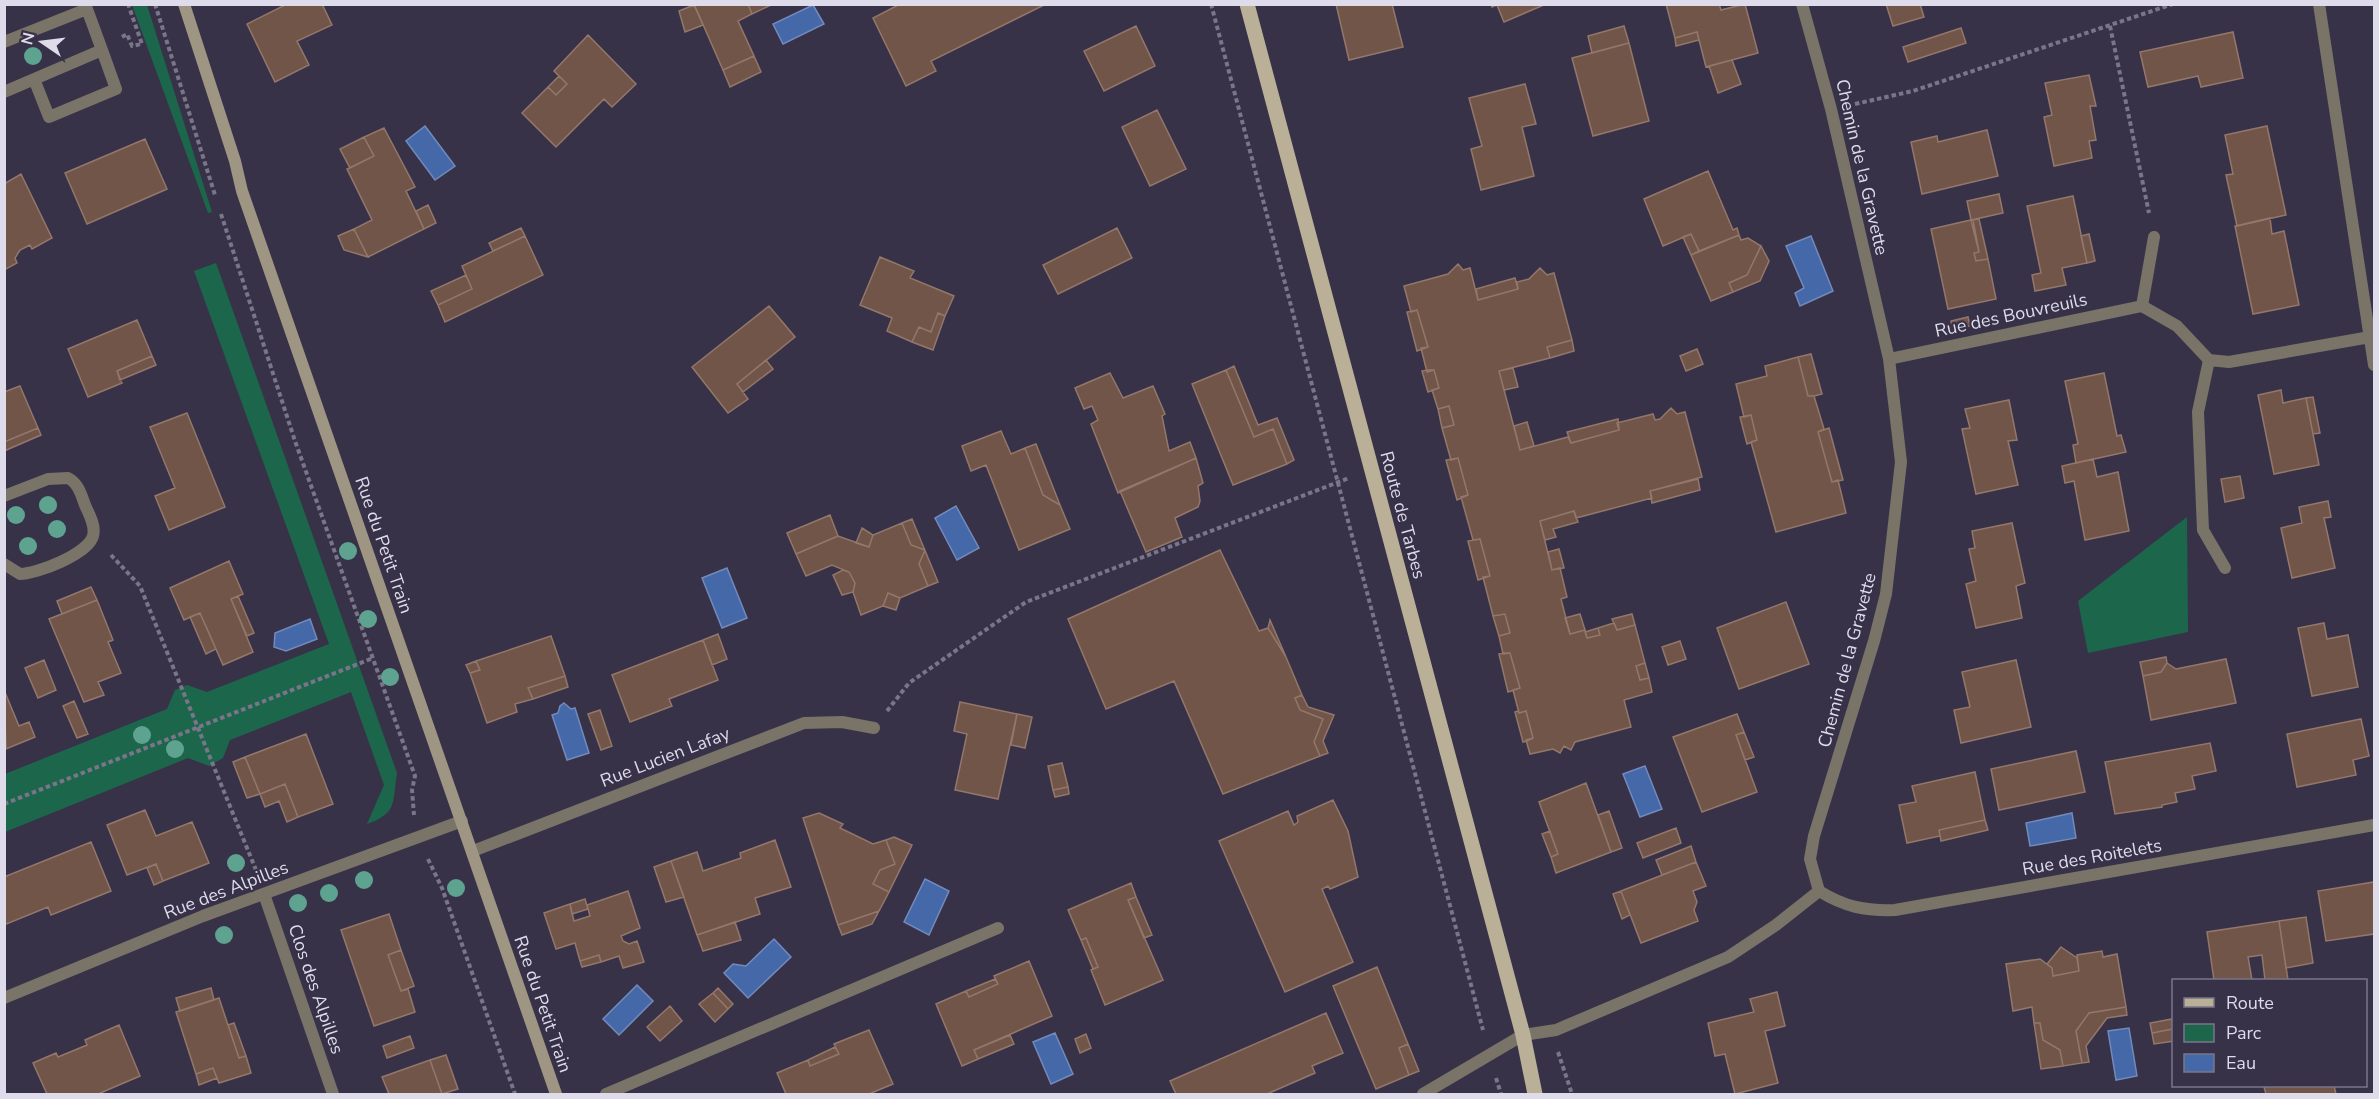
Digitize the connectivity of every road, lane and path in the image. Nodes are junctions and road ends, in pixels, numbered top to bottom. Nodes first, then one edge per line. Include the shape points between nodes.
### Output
1 (128, 4) edge
2 (155, 4) edge
3 (184, 4) edge
4 (1211, 4) edge
5 (1247, 4) edge
6 (1802, 4) edge
7 (2173, 4) edge
8 (2319, 4) edge
9 (2110, 26) junction
10 (4, 42) edge
11 (141, 44) dead end
12 (102, 50) junction
13 (34, 79) junction
14 (4, 92) edge
15 (1831, 110) junction
16 (2154, 237) joint
17 (2142, 306) junction
18 (2370, 336) junction
19 (1888, 359) junction
20 (2209, 360) junction
21 (2374, 365) edge
22 (1371, 469) junction
23 (1336, 483) junction
24 (4, 496) edge
25 (92, 539) junction
26 (4, 564) edge
27 (2225, 568) dead end
28 (373, 658) junction
29 (199, 728) junction
30 (874, 728) joint
31 (4, 804) edge
32 (462, 821) junction
33 (2374, 825) edge
34 (421, 834) junction
35 (473, 851) junction
36 (1819, 891) junction
37 (264, 894) junction
38 (998, 928) dead end
39 (4, 998) edge
40 (1556, 1030) junction
41 (1523, 1035) junction
42 (1490, 1055) junction
43 (333, 1095) edge
44 (515, 1095) edge
45 (556, 1095) edge
46 (606, 1095) edge
47 (1423, 1095) edge
48 (1501, 1095) edge
49 (1535, 1095) edge
50 (1543, 1095) edge
51 (1572, 1095) edge

1 - 11 path
2 - 28 path via 296,441
3 - 32 street, Rue du Petit Train via 242,192
4 - 23 path
5 - 22 main road, Route de Tarbes
6 - 15 street, Chemin de la Gravette
7 - 9 path
8 - 18 street
9 - 15 path via 1913,91
9 - 16 path
10 - 12 street via 87,9
12 - 13 street
12 - 13 street via 116,89 49,117
13 - 14 street
15 - 19 street, Chemin de la Gravette
16 - 17 street
17 - 19 street, Rue des Bouvreuils
17 - 20 street via 2177,326
18 - 20 street via 2229,362
18 - 21 street
19 - 36 street, Chemin de la Gravette via 1901,462 1893,553 1874,641 1814,836 1810,860
20 - 27 street via 2198,412 2203,530
22 - 23 path
22 - 41 main road, Route de Tarbes
23 - 30 path via 1026,602 909,683
23 - 42 path
24 - 25 street via 52,478 72,480 92,523
25 - 26 street via 80,552 36,571 20,574
25 - 29 path via 140,586
28 - 29 path
28 - 34 path via 415,776 412,809
29 - 31 path
29 - 37 path
30 - 35 street, Rue Lucien Lafay via 842,722 804,723
32 - 34 street, Rue des Alpilles
32 - 35 street, Rue du Petit Train
33 - 36 street, Rue des Roitelets via 1895,910 1849,907
34 - 37 street, Rue des Alpilles
34 - 44 path
35 - 45 street, Rue du Petit Train
36 - 40 street via 1728,957
37 - 39 street, Rue des Alpilles
37 - 43 street, Clos des Alpilles
38 - 46 street
40 - 41 street
40 - 51 path via 1558,1052
41 - 42 street
41 - 49 main road, Route de Tarbes
41 - 50 main road, Route de Tarbes
42 - 47 street
42 - 48 path

